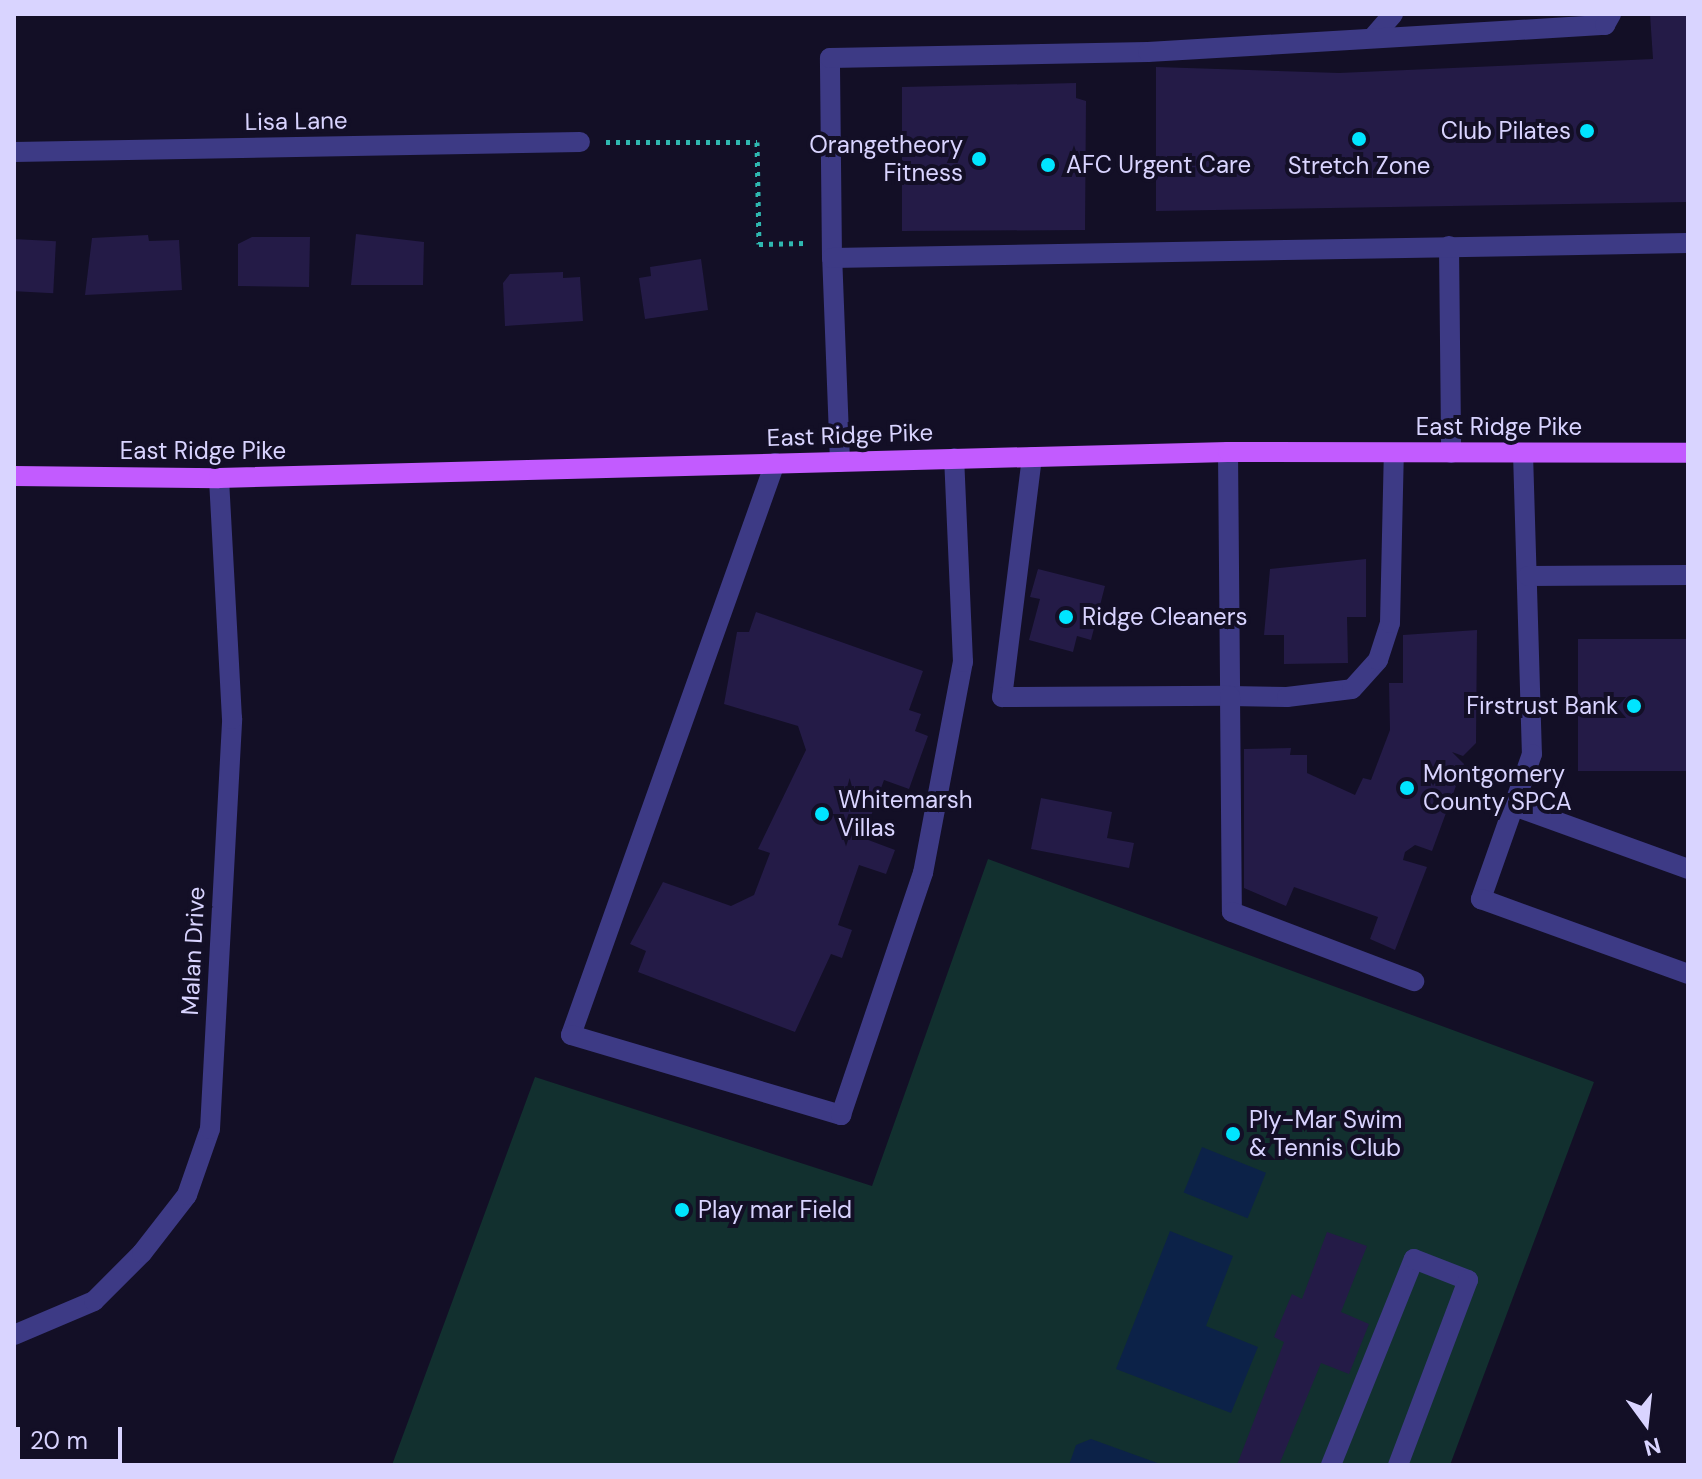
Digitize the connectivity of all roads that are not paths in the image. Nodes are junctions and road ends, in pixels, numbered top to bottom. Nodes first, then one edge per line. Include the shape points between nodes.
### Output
1 (1393, 14) edge
2 (1611, 14) edge
3 (1374, 36) junction
4 (580, 142) road end
5 (14, 152) edge
6 (1688, 243) edge
7 (1449, 246) junction
8 (832, 249) junction
9 (1228, 452) junction
10 (1394, 453) junction
11 (1451, 453) junction
12 (1523, 453) junction
13 (1688, 453) edge
14 (1032, 457) junction
15 (954, 458) junction
16 (840, 462) junction
17 (775, 463) junction
18 (14, 476) edge
19 (219, 478) junction
20 (1688, 575) edge
21 (1528, 576) junction
22 (1230, 696) junction
23 (1514, 806) junction
24 (1688, 869) edge
25 (1688, 974) edge
26 (1414, 981) dead end
27 (14, 1335) edge
28 (1331, 1465) edge
29 (1398, 1465) edge

1 - 3 street
2 - 3 street via 1605,25
3 - 8 street via 1148,52 830,58
4 - 5 street, Lisa Lane
6 - 7 street
7 - 8 street
7 - 11 street
8 - 16 street
9 - 10 main road, East Ridge Pike
9 - 14 main road, East Ridge Pike
9 - 22 street
10 - 11 main road, East Ridge Pike
10 - 22 street via 1390,623 1378,660 1352,689
11 - 12 main road, East Ridge Pike
12 - 13 main road, East Ridge Pike
12 - 21 street
14 - 15 main road, East Ridge Pike
14 - 22 street via 1002,697
15 - 16 main road, East Ridge Pike
15 - 17 street via 963,662 923,873 841,1115 571,1035
16 - 17 main road, East Ridge Pike
17 - 19 main road, East Ridge Pike
18 - 19 main road, East Ridge Pike
19 - 27 street, Malan Drive via 232,719 210,1129 187,1195 142,1253 94,1301
20 - 21 street
21 - 23 street via 1532,754
22 - 26 street via 1232,912
23 - 24 street
23 - 25 street via 1481,899
28 - 29 street via 1414,1259 1468,1280

